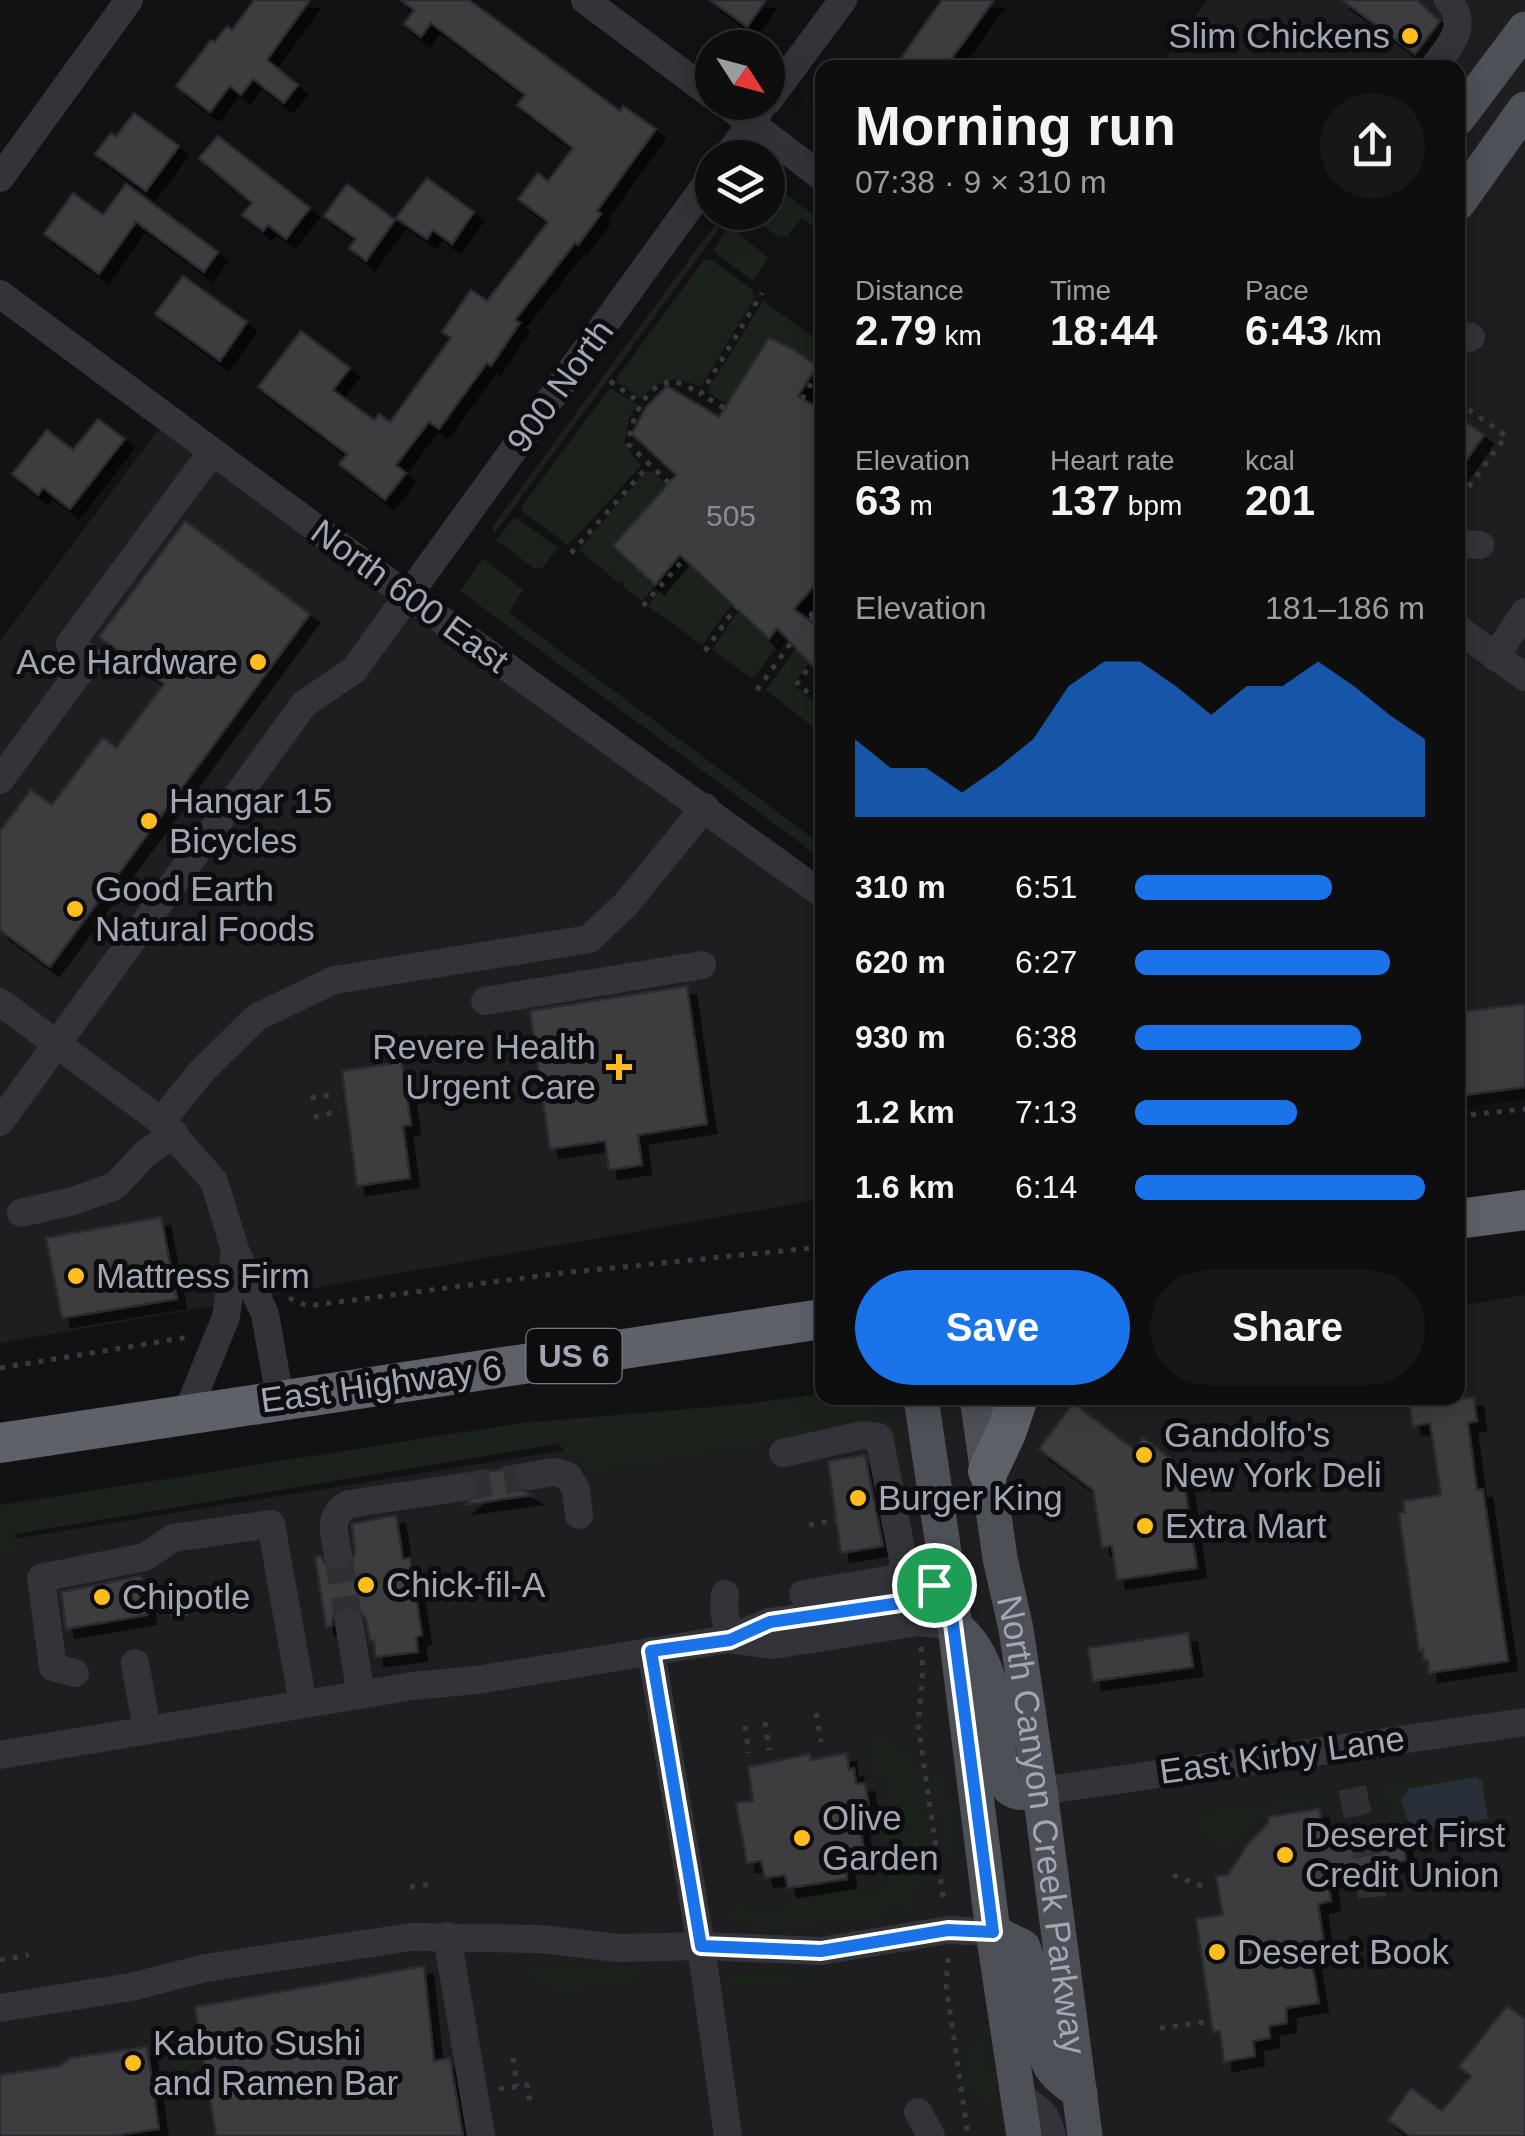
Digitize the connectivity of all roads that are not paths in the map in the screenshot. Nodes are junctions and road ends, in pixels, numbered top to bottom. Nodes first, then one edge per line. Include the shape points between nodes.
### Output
1 (129, 0) edge
2 (584, 0) edge
3 (843, 0) edge
4 (1453, 6) edge
5 (1525, 30) edge
6 (1422, 60) edge
7 (1439, 60) edge
8 (785, 77) edge
9 (695, 82) edge
10 (1465, 109) edge
11 (1525, 109) edge
12 (771, 120) edge
13 (815, 169) edge
14 (0, 178) edge
15 (1465, 193) edge
16 (695, 199) edge
17 (0, 294) edge
18 (212, 452) junction
19 (408, 595) junction
20 (1525, 612) edge
21 (1465, 634) edge
22 (1495, 657) junction
23 (1525, 677) edge
24 (0, 780) edge
25 (705, 807) junction
26 (815, 889) edge
27 (702, 965) dead end
28 (0, 1002) edge
29 (485, 1002) dead end
30 (58, 1044) junction
31 (0, 1122) edge
32 (167, 1127) junction
33 (1525, 1210) edge
34 (21, 1213) dead end
35 (1465, 1218) edge
36 (235, 1250) junction
37 (815, 1320) edge
38 (280, 1399) junction
39 (922, 1405) edge
40 (979, 1405) edge
41 (1016, 1405) edge
42 (188, 1414) junction
43 (0, 1444) edge
44 (783, 1453) dead end
45 (988, 1470) junction
46 (530, 1476) tunnel mouth
47 (462, 1487) tunnel mouth
48 (579, 1515) dead end
49 (338, 1555) tunnel mouth
50 (946, 1570) junction
51 (726, 1594) dead end
52 (803, 1594) dead end
53 (349, 1623) tunnel mouth
54 (955, 1626) junction
55 (730, 1640) junction
56 (651, 1651) junction
57 (135, 1663) dead end
58 (75, 1673) dead end
59 (361, 1695) junction
60 (303, 1704) junction
61 (1525, 1722) edge
62 (146, 1730) junction
63 (1, 1749) edge
64 (1040, 1790) junction
65 (993, 1932) junction
66 (447, 1936) junction
67 (701, 1946) junction
68 (0, 2008) edge
69 (1080, 2093) junction
70 (1019, 2096) junction
71 (481, 2136) edge
72 (728, 2136) edge
73 (1024, 2136) edge
74 (1052, 2136) edge
75 (1085, 2136) edge

1 - 14 street
2 - 9 street
3 - 8 street
4 - 6 street
4 - 7 street via 1458,33
5 - 10 main road
11 - 15 main road
12 - 13 street
16 - 19 street, 900 North
17 - 18 street, North 600 East
18 - 19 street, North 600 East
18 - 24 street via 70,644 89,659
19 - 25 street, North 600 East
19 - 30 street, 900 North via 354,670 304,704
20 - 22 street
21 - 22 street
22 - 23 street
25 - 26 street, North 600 East
25 - 32 street via 626,904 588,939 334,980 257,1017 232,1038
27 - 29 street
28 - 30 street
30 - 31 street, 900 North
30 - 32 street
32 - 34 street via 114,1186
32 - 36 street via 214,1181
33 - 35 highway
36 - 38 street via 264,1314
36 - 42 street via 226,1318
37 - 38 highway, East Highway 6 / US 6
38 - 42 highway, East Highway 6 / US 6
39 - 50 main road, North Canyon Creek Parkway
40 - 45 main road, North Canyon Creek Parkway
41 - 45 highway
42 - 43 highway, East Highway 6 / US 6
44 - 52 street via 878,1436 904,1564 893,1579
45 - 64 main road, North Canyon Creek Parkway
46 - 48 street via 568,1476
47 - 49 street via 338,1510 332,1520
50 - 54 main road, North Canyon Creek Parkway
50 - 55 street via 921,1600 770,1622
51 - 55 street
53 - 59 street
54 - 55 street via 919,1622 772,1645
54 - 64 main road via 983,1661 1003,1780 1020,1793
54 - 65 main road, North Canyon Creek Parkway
55 - 56 street
56 - 59 street
56 - 67 street
57 - 62 street
58 - 60 street via 52,1667 45,1565 66,1556 272,1524
59 - 60 street
60 - 62 street
61 - 64 street, East Kirby Lane
62 - 63 street
64 - 69 main road, North Canyon Creek Parkway
65 - 67 street via 948,1930 821,1951
65 - 69 main road via 1023,1947 1050,2065
65 - 70 main road, North Canyon Creek Parkway
66 - 67 street via 618,1948
66 - 68 street via 206,1968 131,1988
66 - 71 street
67 - 72 street
69 - 75 main road, North Canyon Creek Parkway
70 - 73 main road, North Canyon Creek Parkway
70 - 74 street via 1050,2120

